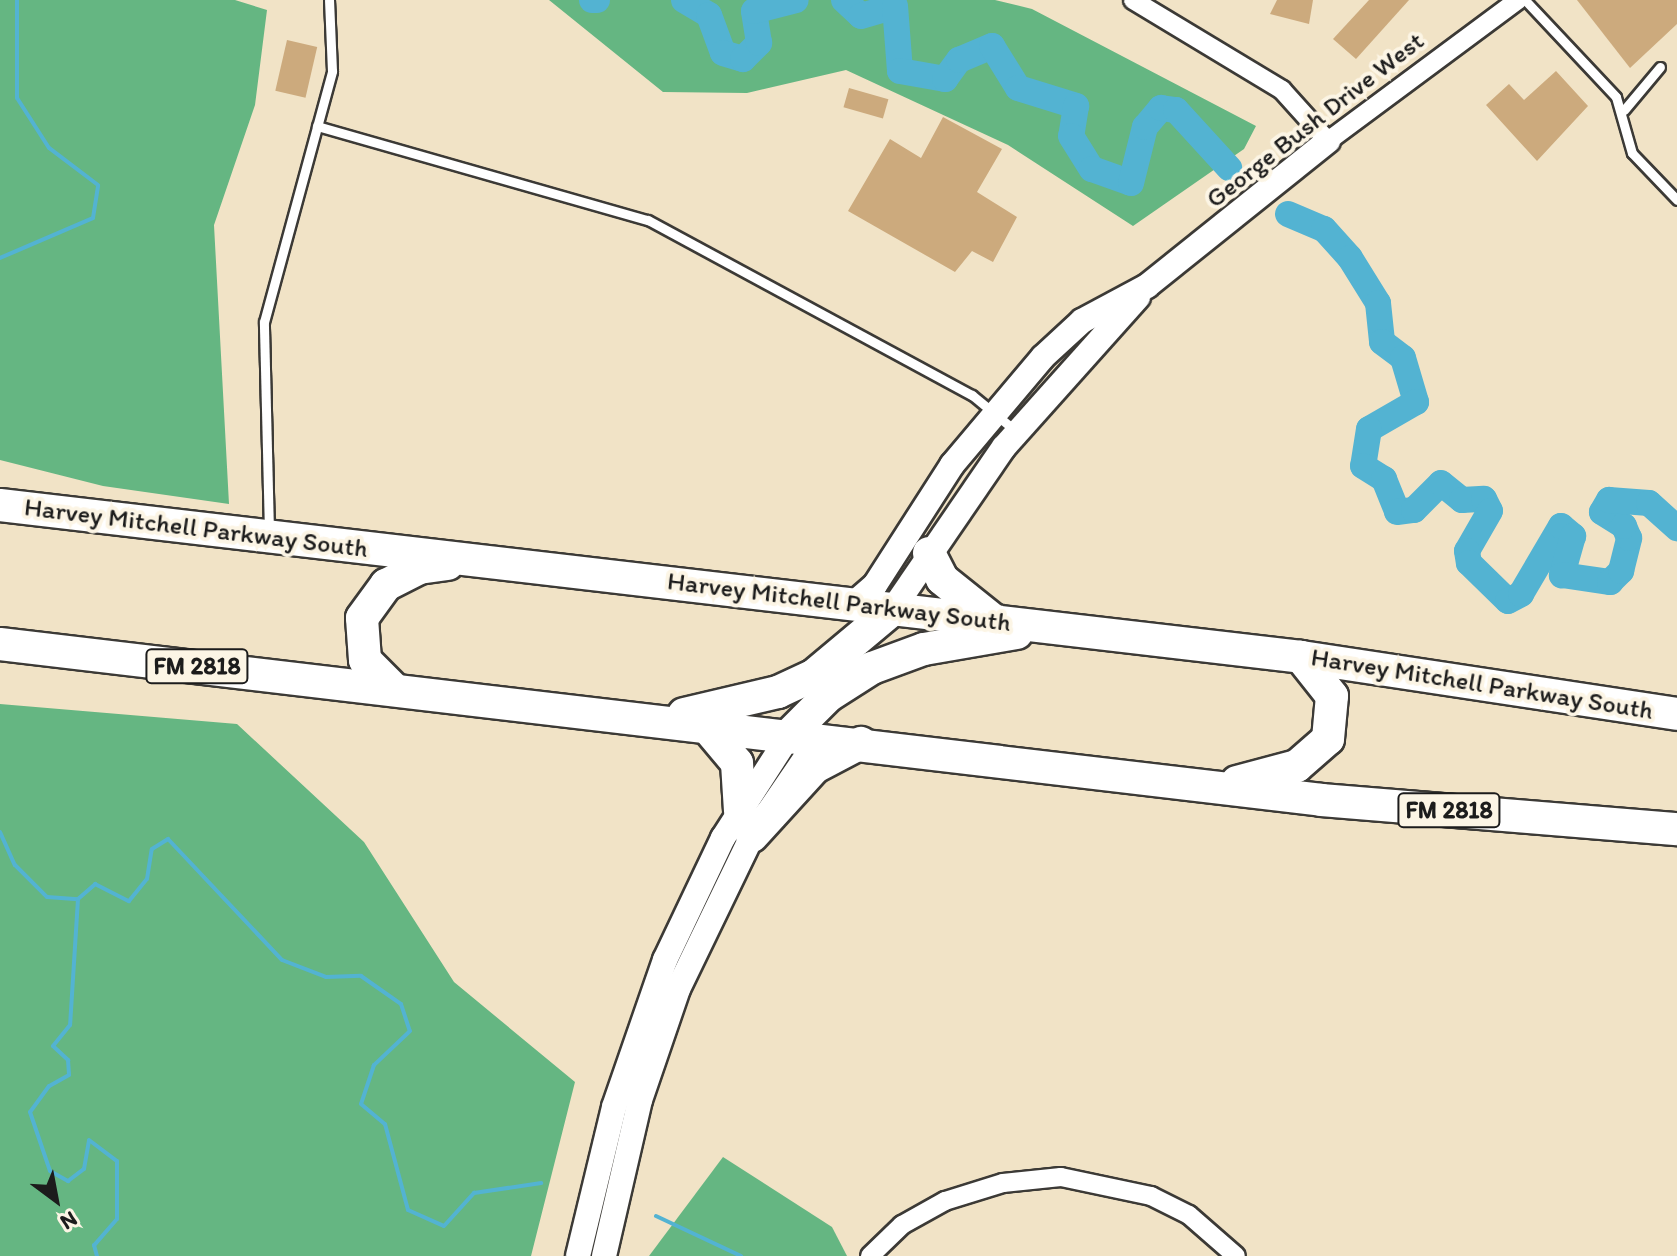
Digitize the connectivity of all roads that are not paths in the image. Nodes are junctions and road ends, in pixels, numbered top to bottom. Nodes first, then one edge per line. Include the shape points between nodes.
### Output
1 (329, 0) edge
2 (1133, 0) edge
3 (1518, 0) edge
4 (1525, 0) edge
5 (1660, 67) dead end
6 (1624, 110) junction
7 (317, 126) junction
8 (1328, 141) junction
9 (1677, 200) edge
10 (1147, 286) junction
11 (994, 412) junction
12 (1017, 432) junction
13 (0, 505) edge
14 (269, 536) junction
15 (929, 553) junction
16 (475, 560) junction
17 (853, 604) junction
18 (893, 609) junction
19 (994, 621) junction
20 (1052, 628) junction
21 (0, 644) edge
22 (1301, 657) junction
23 (394, 689) junction
24 (1677, 714) edge
25 (653, 720) junction
26 (706, 726) junction
27 (805, 736) junction
28 (861, 743) junction
29 (1222, 786) junction
30 (746, 823) junction
31 (1677, 829) edge
32 (873, 1253) edge
33 (578, 1256) edge
34 (604, 1256) edge
35 (1236, 1256) edge

1 - 7 lane via 332,71
2 - 8 street via 1282,90
3 - 8 street, George Bush Drive West
4 - 6 lane
5 - 6 lane
6 - 9 lane via 1632,153
7 - 11 lane via 648,220
7 - 14 lane via 264,322
8 - 10 street, George Bush Drive West
10 - 11 street, George Bush Drive West via 1082,321
10 - 12 street, George Bush Drive West
11 - 12 lane
11 - 17 street, George Bush Drive West via 875,585
12 - 15 street, George Bush Drive West
13 - 14 highway, Harvey Mitchell Parkway South
14 - 16 highway, Harvey Mitchell Parkway South
15 - 18 street, George Bush Drive West
15 - 19 highway via 942,579
16 - 17 highway, Harvey Mitchell Parkway South
16 - 23 highway via 419,568 372,598 362,618 362,651 376,677
17 - 18 highway, Harvey Mitchell Parkway South
18 - 19 highway, Harvey Mitchell Parkway South
18 - 25 highway via 836,661 778,692
19 - 20 highway, Harvey Mitchell Parkway South
20 - 22 highway, Harvey Mitchell Parkway South
20 - 27 highway via 924,649 872,668 828,696
21 - 23 highway, FM 2818
22 - 24 highway, Harvey Mitchell Parkway South
22 - 29 highway via 1332,696 1328,739 1297,766
23 - 25 highway, FM 2818
25 - 26 highway, FM 2818
26 - 27 highway, FM 2818
26 - 30 highway via 737,763
27 - 28 highway, FM 2818
27 - 30 street
28 - 29 highway, FM 2818
28 - 30 highway via 815,767
29 - 31 highway, FM 2818
30 - 33 street via 642,1019
30 - 34 street via 665,1021
32 - 35 street via 902,1225 959,1196 1061,1177 1151,1196 1189,1215

